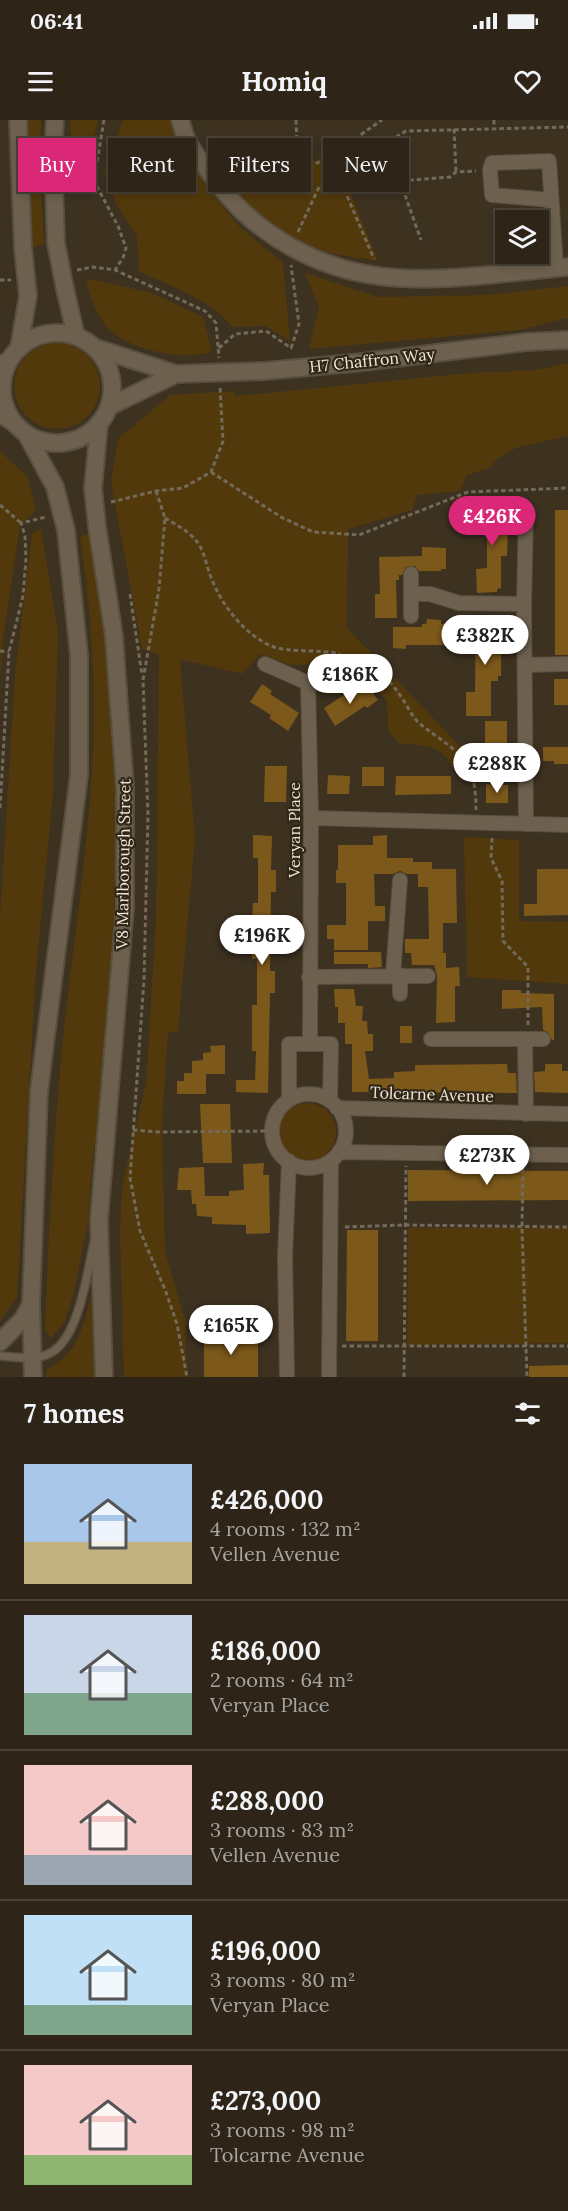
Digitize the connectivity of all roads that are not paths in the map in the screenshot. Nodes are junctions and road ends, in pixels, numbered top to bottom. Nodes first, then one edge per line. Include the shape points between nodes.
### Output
1 (18, 120) edge
2 (56, 120) edge
3 (180, 120) edge
4 (551, 200) junction
5 (562, 268) edge
6 (76, 336) junction
7 (568, 340) edge
8 (19, 348) junction
9 (96, 348) junction
10 (4, 363) edge
11 (176, 374) junction
12 (110, 406) junction
13 (7, 418) edge
14 (99, 424) junction
15 (27, 435) junction
16 (526, 512) dead end
17 (411, 574) dead end
18 (412, 594) junction
19 (524, 604) junction
20 (411, 616) dead end
21 (265, 664) dead end
22 (568, 664) edge
23 (525, 665) junction
24 (344, 669) dead end
25 (308, 683) junction
26 (311, 818) junction
27 (526, 824) junction
28 (568, 825) edge
29 (400, 879) dead end
30 (396, 975) junction
31 (428, 976) dead end
32 (309, 977) junction
33 (400, 994) dead end
34 (431, 1039) dead end
35 (543, 1039) dead end
36 (525, 1040) junction
37 (310, 1044) junction
38 (289, 1100) junction
39 (334, 1104) junction
40 (526, 1114) junction
41 (568, 1114) edge
42 (568, 1155) edge
43 (335, 1157) junction
44 (289, 1161) junction
45 (99, 1220) junction
46 (31, 1304) junction
47 (0, 1342) edge
48 (0, 1356) edge
49 (32, 1358) junction
50 (104, 1375) edge
51 (33, 1377) edge
52 (287, 1377) edge
53 (328, 1377) edge

1 - 8 main road, bridge via 28,296
2 - 6 main road, bridge via 56,243
3 - 5 main road via 188,142 228,198 269,234 318,261 382,277 418,280
4 - 4 street via 549,161 492,163 492,195
4 - 5 street
6 - 8 main road via 46,334
6 - 9 main road
7 - 11 main road, H7 Chaffron Way, bridge via 265,371
8 - 10 main road
9 - 11 main road, H7 Chaffron Way
9 - 12 main road via 111,375
10 - 13 main road via 2,393
11 - 12 main road, H7 Chaffron Way
12 - 14 main road
13 - 15 main road
14 - 15 main road via 88,435 57,444
14 - 45 main road, V8 Marlborough Street, bridge via 93,488 114,636 126,824 126,907
15 - 46 main road, bridge via 55,487 66,530 79,655 79,775 39,1091
16 - 19 street
17 - 18 street
18 - 19 street via 430,594 459,603
18 - 20 street
19 - 23 street
21 - 25 street
22 - 23 street
23 - 27 street
24 - 25 street
25 - 26 street, Veryan Place
26 - 27 street
26 - 32 street, Veryan Place
27 - 28 street
29 - 30 street
30 - 31 street
30 - 32 street
30 - 33 street
32 - 37 street, Veryan Place
34 - 36 street
35 - 36 street
36 - 40 street
37 - 38 street via 289,1044
37 - 39 street via 331,1044
38 - 39 street via 309,1094
38 - 44 street via 278,1112 272,1131 278,1151
39 - 40 street, Tolcarne Avenue
39 - 43 street via 346,1130
40 - 41 street, Tolcarne Avenue
42 - 43 street via 406,1152
43 - 44 street via 308,1168
43 - 53 street
44 - 52 street via 285,1256
45 - 49 lane via 73,1325 58,1347 48,1355
45 - 50 main road, V8 Marlborough Street
46 - 47 main road via 23,1319
46 - 49 main road
48 - 49 lane
49 - 51 main road

